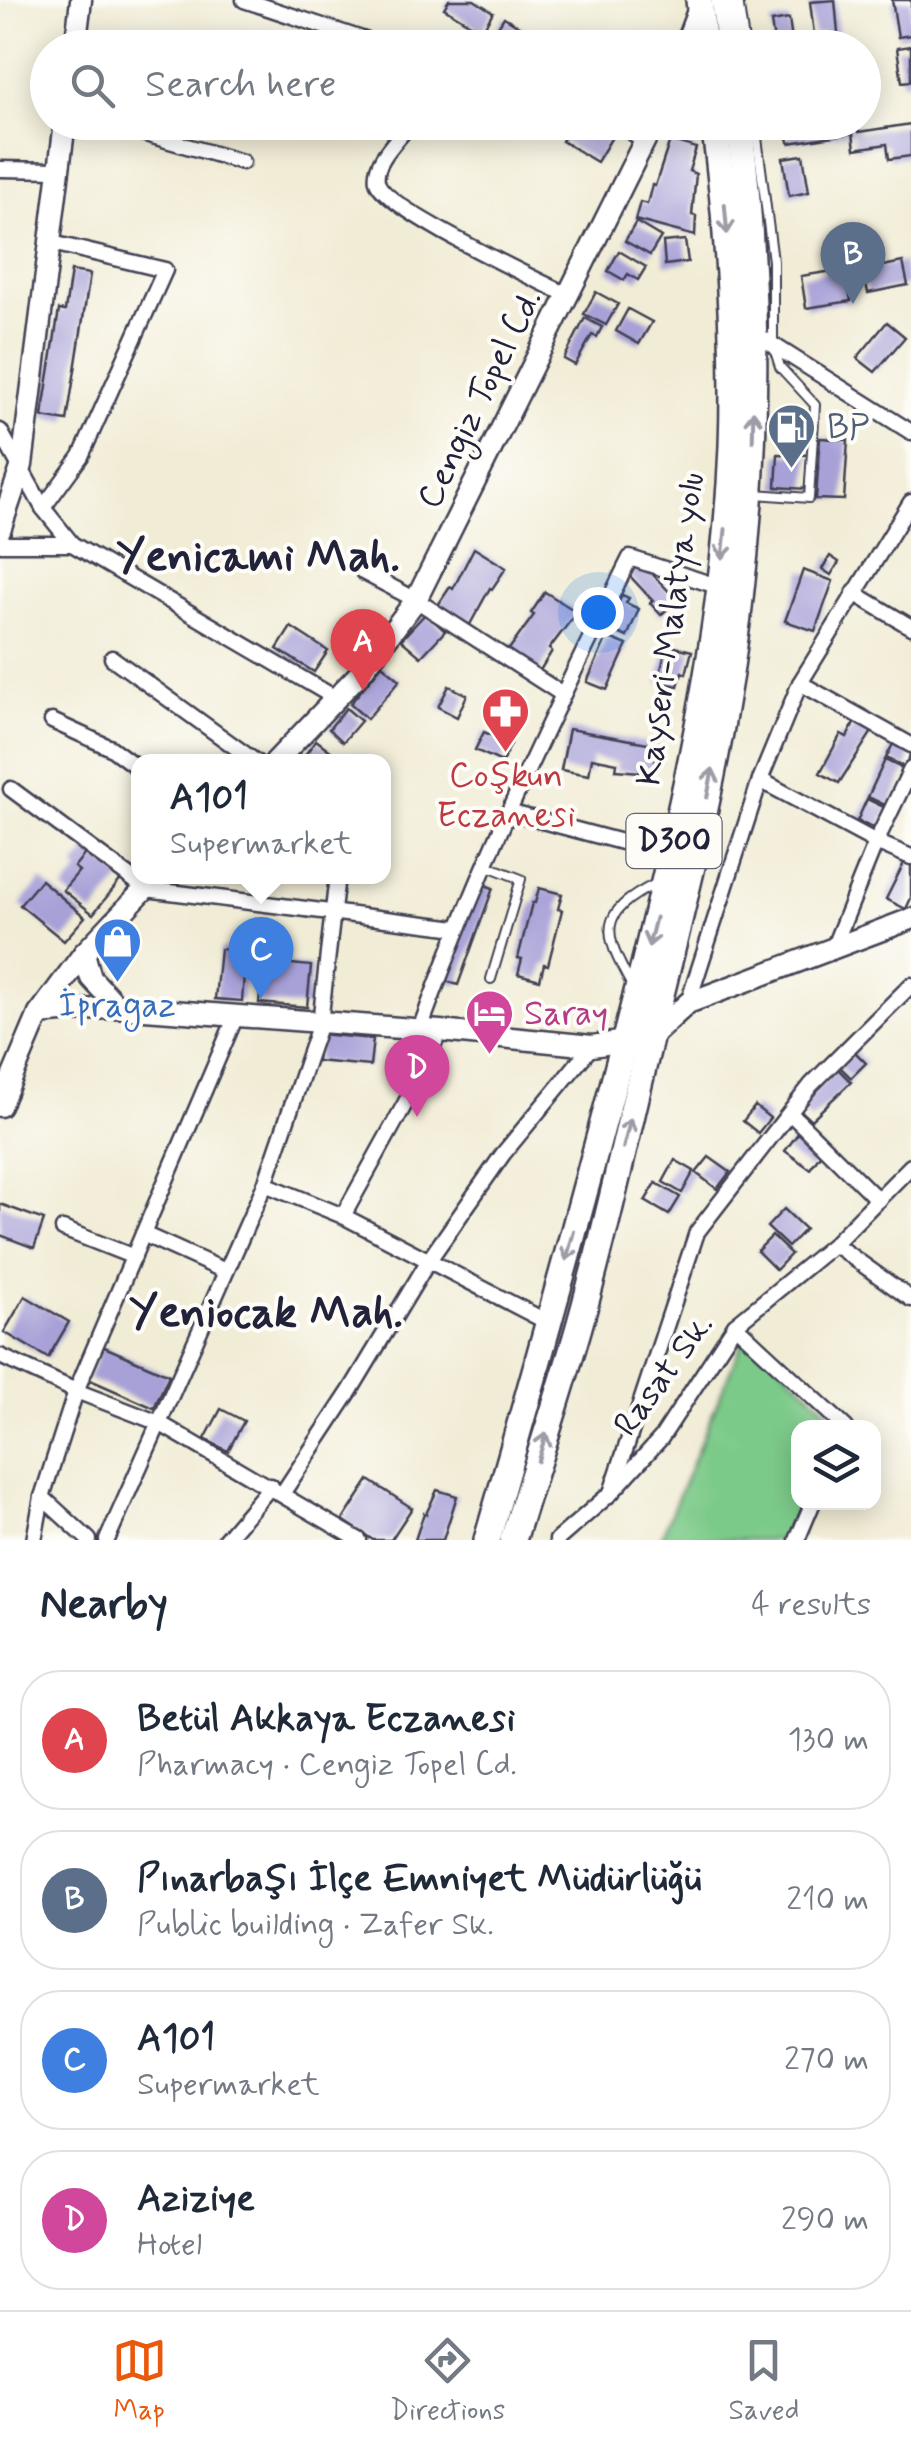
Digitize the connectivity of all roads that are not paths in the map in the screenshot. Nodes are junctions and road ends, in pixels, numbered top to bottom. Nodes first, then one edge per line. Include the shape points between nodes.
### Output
1 (81, 0) edge
2 (244, 0) edge
3 (738, 0) edge
4 (707, 2) edge
5 (77, 30) edge
6 (335, 30) edge
7 (693, 30) edge
8 (705, 30) edge
9 (721, 30) edge
10 (742, 30) edge
11 (62, 140) edge
12 (166, 140) edge
13 (398, 140) edge
14 (647, 140) edge
15 (716, 140) edge
16 (741, 140) edge
17 (757, 140) edge
18 (242, 162) dead end
19 (0, 169) edge
20 (58, 170) junction
21 (48, 242) junction
22 (568, 296) junction
23 (764, 338) junction
24 (0, 431) edge
25 (911, 432) edge
26 (22, 464) junction
27 (750, 494) junction
28 (911, 502) edge
29 (43, 508) junction
30 (905, 523) edge
31 (0, 530) edge
32 (0, 544) edge
33 (72, 544) junction
34 (363, 572) dead end
35 (720, 587) junction
36 (854, 594) junction
37 (416, 600) junction
38 (911, 627) edge
39 (112, 658) dead end
40 (800, 684) junction
41 (562, 694) junction
42 (337, 699) junction
43 (52, 721) dead end
44 (911, 745) edge
45 (245, 754) edge
46 (283, 754) edge
47 (131, 763) edge
48 (911, 769) edge
49 (760, 780) junction
50 (11, 788) dead end
51 (508, 812) junction
52 (876, 842) junction
53 (911, 857) edge
54 (485, 865) junction
55 (668, 867) junction
56 (131, 869) edge
57 (151, 884) edge
58 (158, 884) edge
59 (336, 884) edge
60 (334, 911) junction
61 (910, 918) edge
62 (457, 928) junction
63 (834, 946) junction
64 (84, 954) junction
65 (491, 979) dead end
66 (911, 985) edge
67 (636, 995) junction
68 (688, 1003) junction
69 (118, 1007) junction
70 (39, 1014) junction
71 (236, 1016) junction
72 (320, 1023) junction
73 (430, 1030) junction
74 (638, 1039) junction
75 (592, 1046) junction
76 (0, 1106) edge
77 (791, 1114) junction
78 (911, 1166) edge
79 (265, 1184) junction
80 (878, 1200) junction
81 (343, 1216) junction
82 (63, 1229) dead end
83 (143, 1234) junction
84 (834, 1244) junction
85 (134, 1256) junction
86 (428, 1260) junction
87 (225, 1271) junction
88 (911, 1298) edge
89 (549, 1323) junction
90 (735, 1325) junction
91 (0, 1356) edge
92 (76, 1391) junction
93 (837, 1420) edge
94 (160, 1423) junction
95 (276, 1490) junction
96 (611, 1493) junction
97 (42, 1497) junction
98 (810, 1510) edge
99 (34, 1540) edge
100 (89, 1540) edge
101 (107, 1540) edge
102 (225, 1540) edge
103 (358, 1540) edge
104 (486, 1540) edge
105 (513, 1540) edge
106 (557, 1540) edge
107 (797, 1540) edge

1 - 5 street
2 - 6 street
3 - 10 lane
4 - 7 street
4 - 8 highway
4 - 9 highway
11 - 20 street
12 - 18 street
13 - 22 street via 377,169 384,193
14 - 22 street, Cengiz Topel Cd.
15 -> 35 highway, Kayseri-Malatya yolu / D300 via 733,372
16 - 23 highway, Kayseri-Malatya yolu / D300
17 - 23 lane via 773,261
19 - 20 street
20 - 21 street
21 - 26 street
21 - 29 street via 165,270 81,456
22 - 37 street, Cengiz Topel Cd.
23 - 25 street
27 -> 23 highway, Kayseri-Malatya yolu / D300
23 - 27 lane via 780,367 815,404 809,498
24 - 26 street
26 - 29 street
26 - 31 street
74 -> 27 highway, Kayseri-Malatya yolu / D300 via 695,859 720,731
28 - 30 street
29 - 33 street
30 - 36 street
32 - 33 street
33 - 42 street
34 - 37 street
35 - 41 street via 630,558
35 - 55 highway, Kayseri-Malatya yolu / D300
36 - 38 street
36 - 40 street
37 - 41 street
37 - 42 street, Cengiz Topel Cd.
39 - 45 street
40 - 44 street
40 - 49 street
41 - 51 street
42 - 46 street, Cengiz Topel Cd.
43 - 47 street
48 - 52 street
49 - 52 street
49 - 68 street
50 - 56 street
51 - 54 street
51 - 55 street
52 - 53 street
52 - 63 street
54 - 62 street
54 - 65 lane via 521,879
55 -> 67 highway, Kayseri-Malatya yolu / D300
55 - 67 lane via 626,898 610,932
57 - 64 street
58 - 60 street
59 - 60 street
60 - 62 street
60 - 72 street
61 - 63 street
62 - 73 street
63 - 68 street
64 - 69 street via 91,978
64 - 70 street
66 - 77 street via 811,1085
67 - 74 highway, Kayseri-Malatya yolu / D300
68 - 74 street
69 - 70 street
69 - 71 street
70 - 76 street
71 - 72 street
71 - 83 street
72 - 73 street
72 - 79 street
73 - 75 street
73 - 81 street via 417,1082
74 - 75 street
74 -> 89 highway, Kayseri-Malatya yolu / D300
105 -> 74 highway, Kayseri-Malatya yolu / D300 via 577,1335
75 - 86 street via 502,1154
77 - 80 street
77 - 96 street via 697,1232
78 - 80 street, Rasat Sk.
79 - 81 street
79 - 87 street
80 - 84 street, Rasat Sk.
81 - 86 street
82 - 85 street
83 - 85 street
83 - 87 street
84 - 88 street
84 - 90 street, Rasat Sk.
85 - 92 street
86 - 89 street
86 - 95 street via 350,1391
87 - 94 street
89 - 104 highway, Kayseri-Malatya yolu / D300
90 - 93 street
90 - 96 street, Rasat Sk. via 661,1438
91 - 92 street
92 - 94 street
92 - 97 street
94 - 95 street
94 - 101 street
95 - 102 street
95 - 103 street
96 - 106 street, Rasat Sk.
97 - 99 street
97 - 100 street
98 - 107 street

